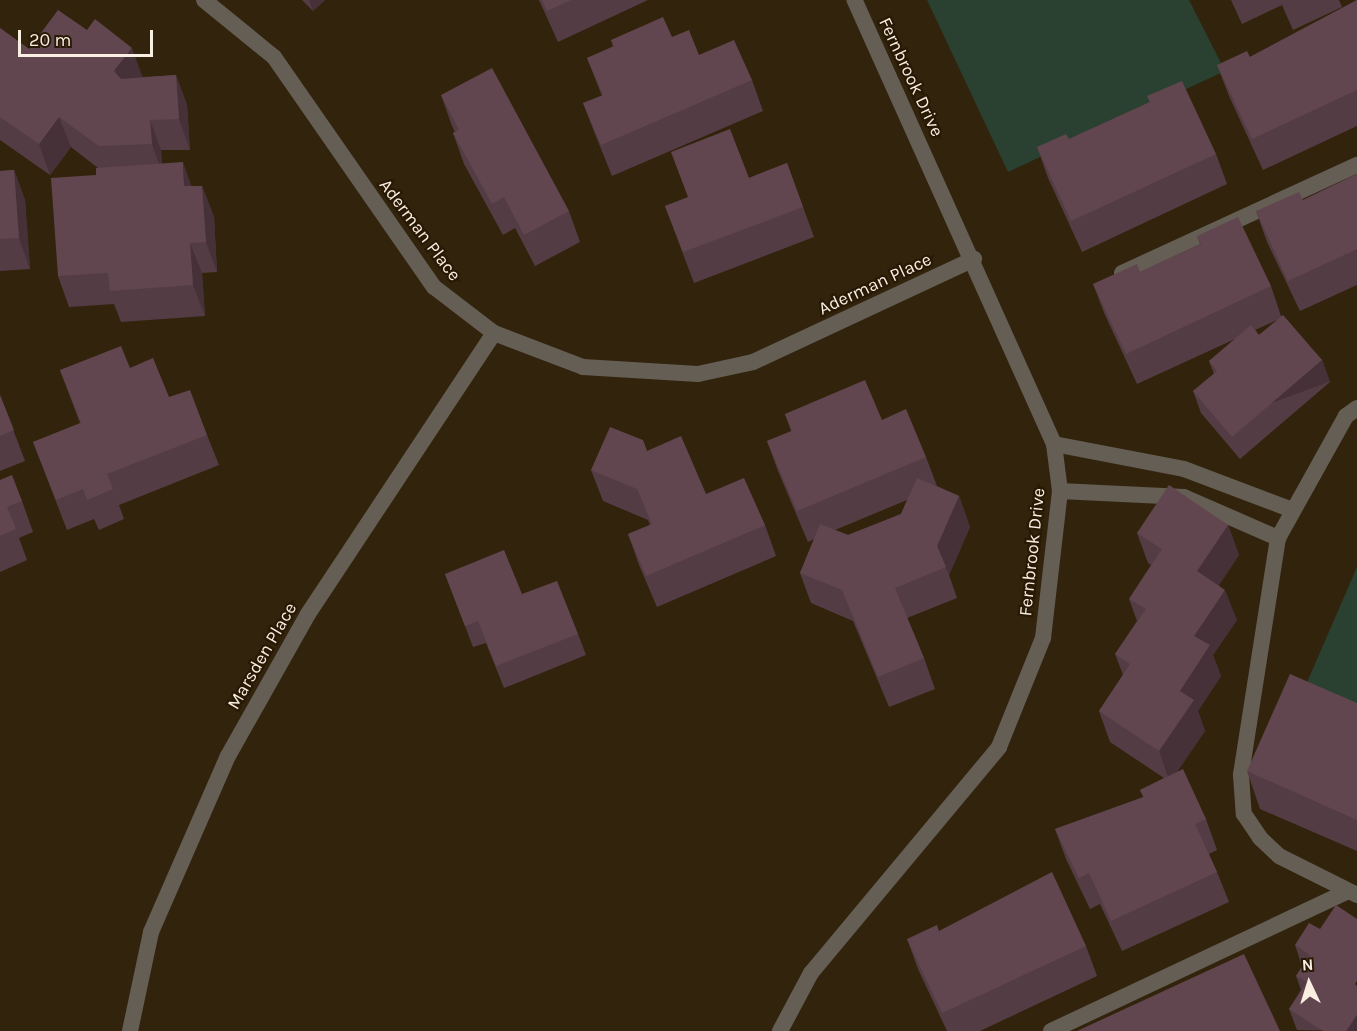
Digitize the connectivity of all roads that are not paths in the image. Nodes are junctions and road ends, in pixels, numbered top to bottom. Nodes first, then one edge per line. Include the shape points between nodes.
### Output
1 (204, 0) edge
2 (854, 0) edge
3 (1357, 165) edge
4 (974, 259) junction
5 (1122, 273) edge
6 (494, 333) junction
7 (1357, 408) edge
8 (1054, 444) junction
9 (1060, 491) junction
10 (1290, 509) junction
11 (1278, 538) junction
12 (1352, 893) edge
13 (130, 1031) edge
14 (780, 1031) edge
15 (1051, 1031) edge

1 - 6 street, Aderman Place via 274,57 434,286
2 - 4 street, Fernbrook Drive
3 - 5 street
4 - 6 street, Aderman Place via 753,362 698,374 583,367
4 - 8 street, Fernbrook Drive
6 - 13 street, Marsden Place via 308,614 228,756 151,932
7 - 10 street via 1346,416
8 - 9 street, Fernbrook Drive
8 - 10 street via 1184,469
9 - 11 street via 1184,497
9 - 14 street, Fernbrook Drive via 1042,638 999,747 811,973
10 - 11 street
11 - 12 street via 1241,775 1244,814 1280,856
12 - 15 street

